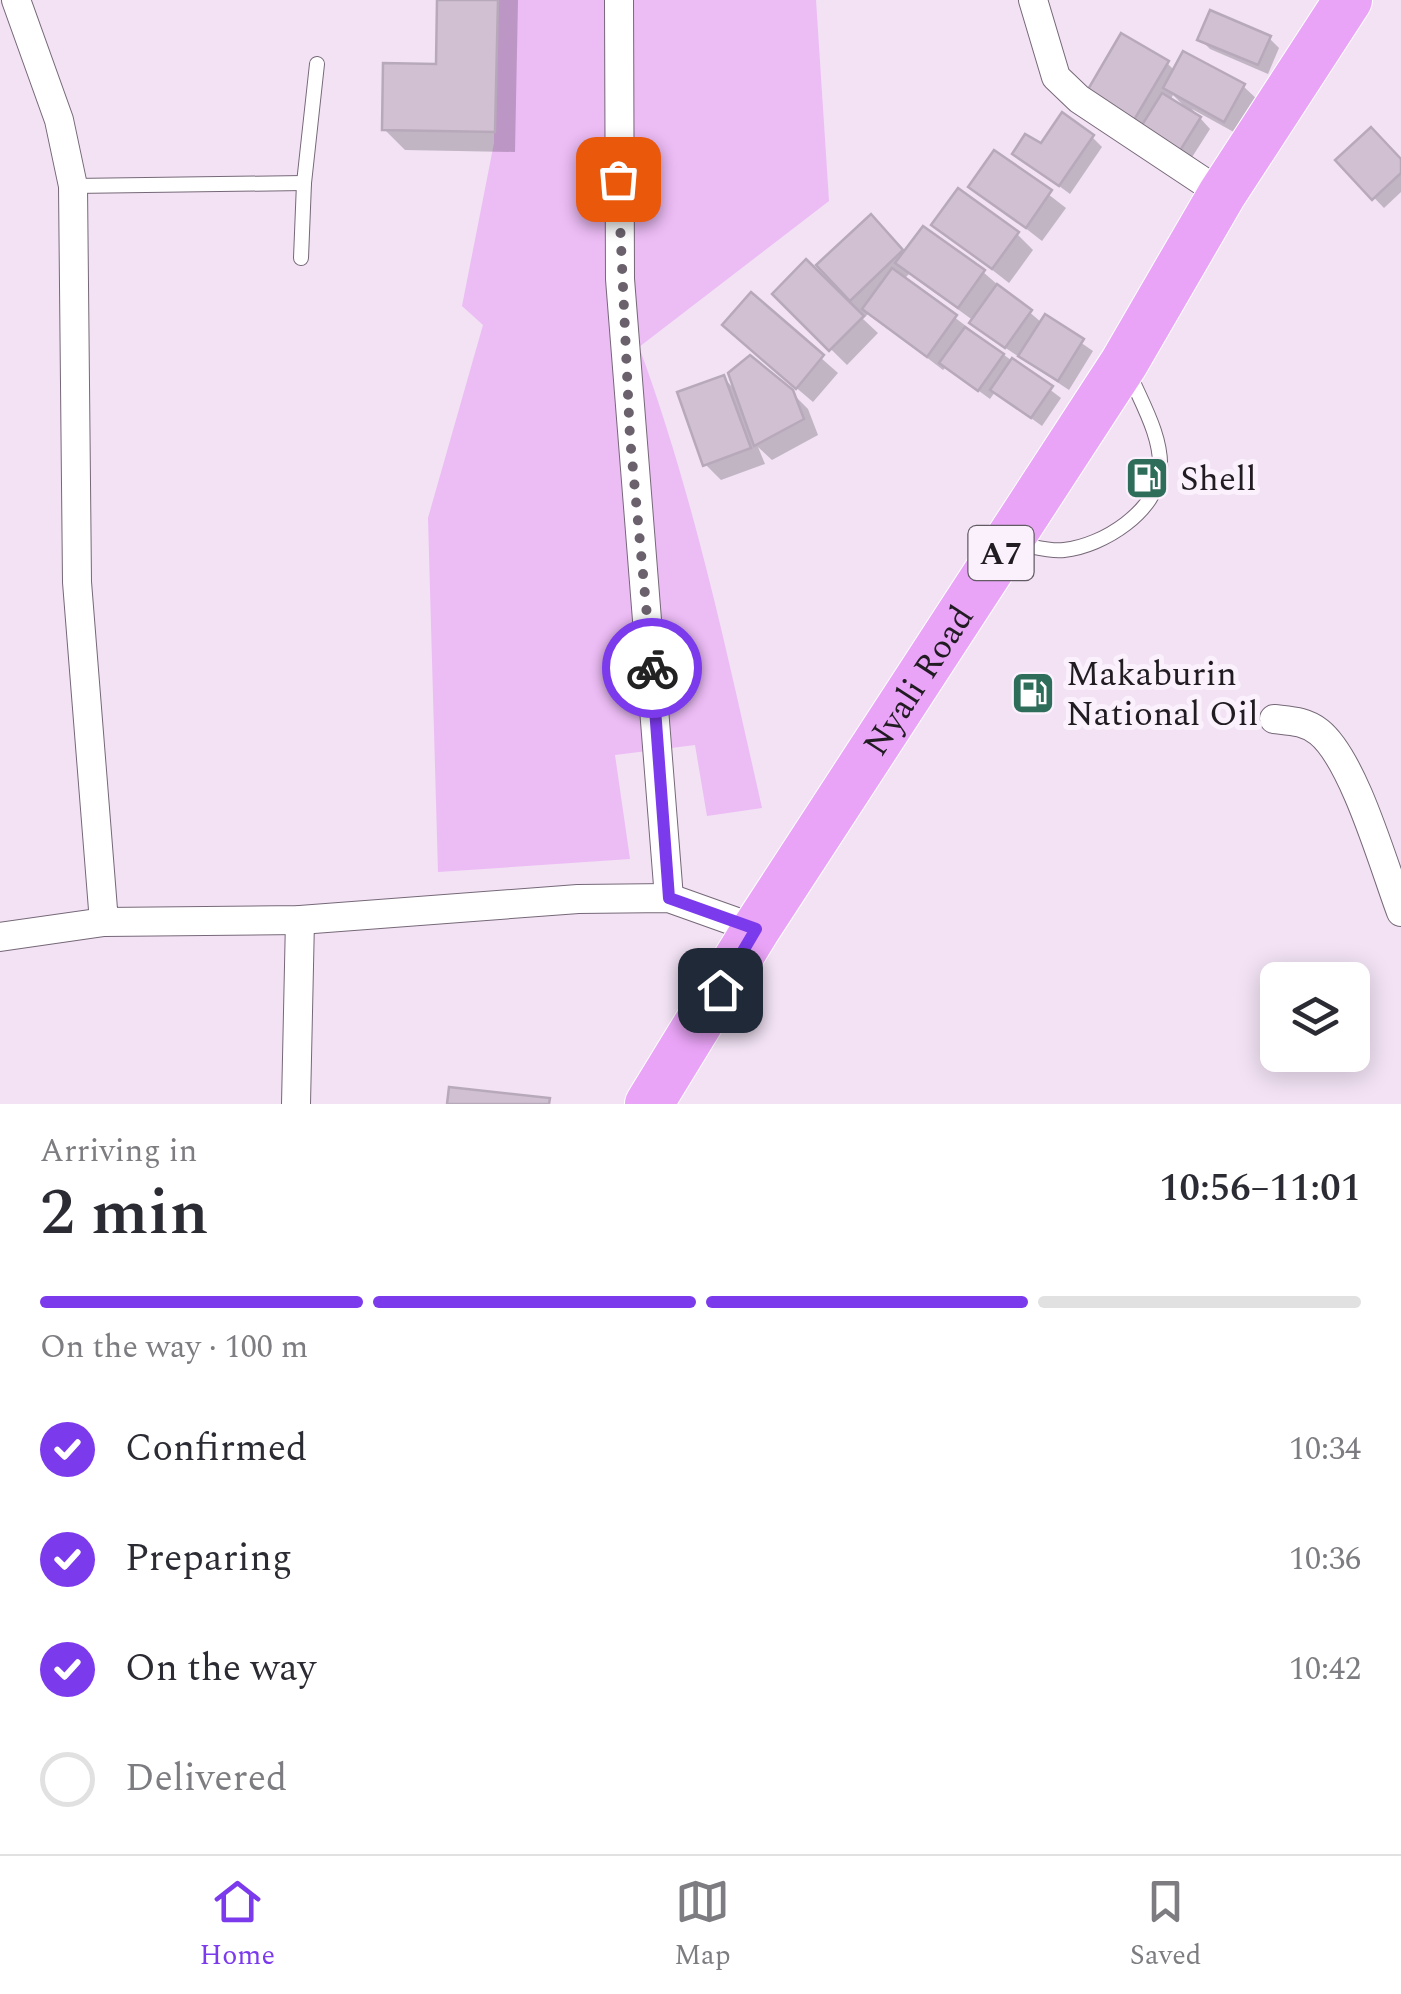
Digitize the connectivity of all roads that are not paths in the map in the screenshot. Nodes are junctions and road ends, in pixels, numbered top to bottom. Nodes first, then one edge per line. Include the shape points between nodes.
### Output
1 (619, 0) edge
2 (1033, 0) edge
3 (1348, 0) edge
4 (12, 18) edge
5 (317, 64) dead end
6 (304, 183) junction
7 (73, 186) junction
8 (1222, 194) junction
9 (302, 258) dead end
10 (1124, 363) junction
11 (1008, 543) junction
12 (1274, 719) dead end
13 (669, 898) junction
14 (1401, 912) edge
15 (300, 920) junction
16 (104, 922) junction
17 (756, 929) junction
18 (0, 937) edge
19 (296, 1104) edge
20 (650, 1104) edge

1 - 13 street via 620,279
2 - 8 street via 1056,77
3 - 8 highway, Nyali Road / A7
4 - 7 street via 59,120
5 - 6 lane
6 - 7 lane
6 - 9 lane
7 - 16 street via 77,582
8 - 10 highway, Nyali Road / A7
10 - 11 highway, Nyali Road / A7
10 - 11 lane via 1156,438 1160,470 1154,493 1140,512 1105,535 1064,550
11 - 17 highway, Nyali Road / A7
12 - 14 street via 1303,722 1322,734 1338,758
13 - 15 street
13 - 17 street
15 - 16 street
15 - 19 street
16 - 18 street
17 - 20 highway, Nyali Road / A7

